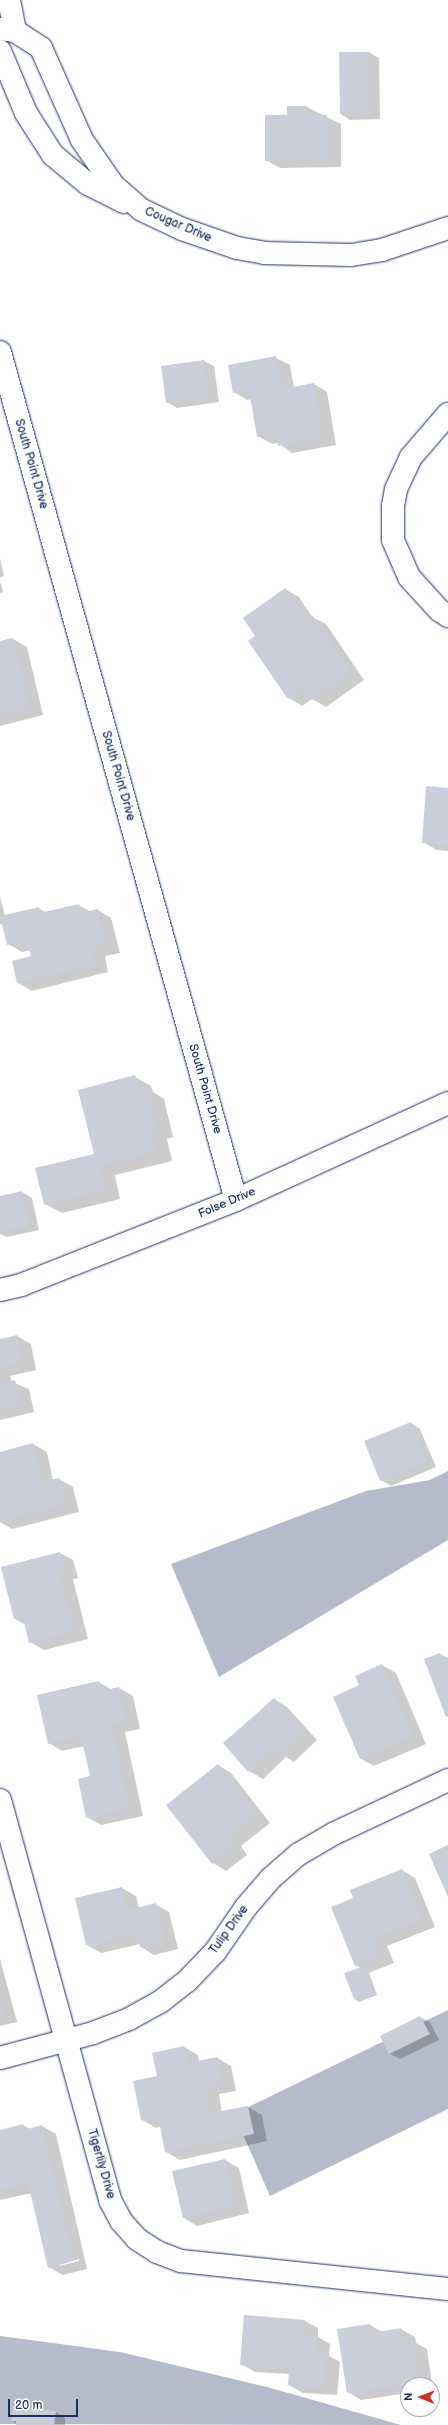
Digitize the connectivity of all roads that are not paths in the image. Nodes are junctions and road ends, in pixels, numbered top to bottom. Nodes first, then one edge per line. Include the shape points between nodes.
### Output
1 (9, 0) edge
2 (8, 30) edge
3 (0, 51) edge
4 (142, 210) junction
5 (448, 228) edge
6 (0, 352) edge
7 (448, 414) edge
8 (448, 616) edge
9 (448, 1102) edge
10 (236, 1200) junction
11 (0, 1290) edge
12 (448, 1780) edge
13 (0, 1800) edge
14 (68, 2040) junction
15 (0, 2058) edge
16 (448, 2289) edge

1 - 2 street
2 - 4 street, Cougar Drive via 41,48 82,140 114,185
3 - 4 street via 26,113 53,154 88,184
4 - 5 street, Cougar Drive via 182,229 237,248 264,253 351,254 382,250
6 - 10 street, South Point Drive
7 - 8 street via 411,457 396,489 392,513 393,540 409,577 439,610
9 - 10 street, Folse Drive
10 - 11 street, Folse Drive via 21,1285
12 - 14 street, Tulip Drive via 335,1833 299,1854 270,1878 246,1906 215,1952 188,1981 160,2002 130,2019
13 - 14 street, Tigerlily Drive
14 - 15 street, Tulip Drive
14 - 16 street, Tigerlily Drive via 110,2200 120,2221 137,2240 181,2261

